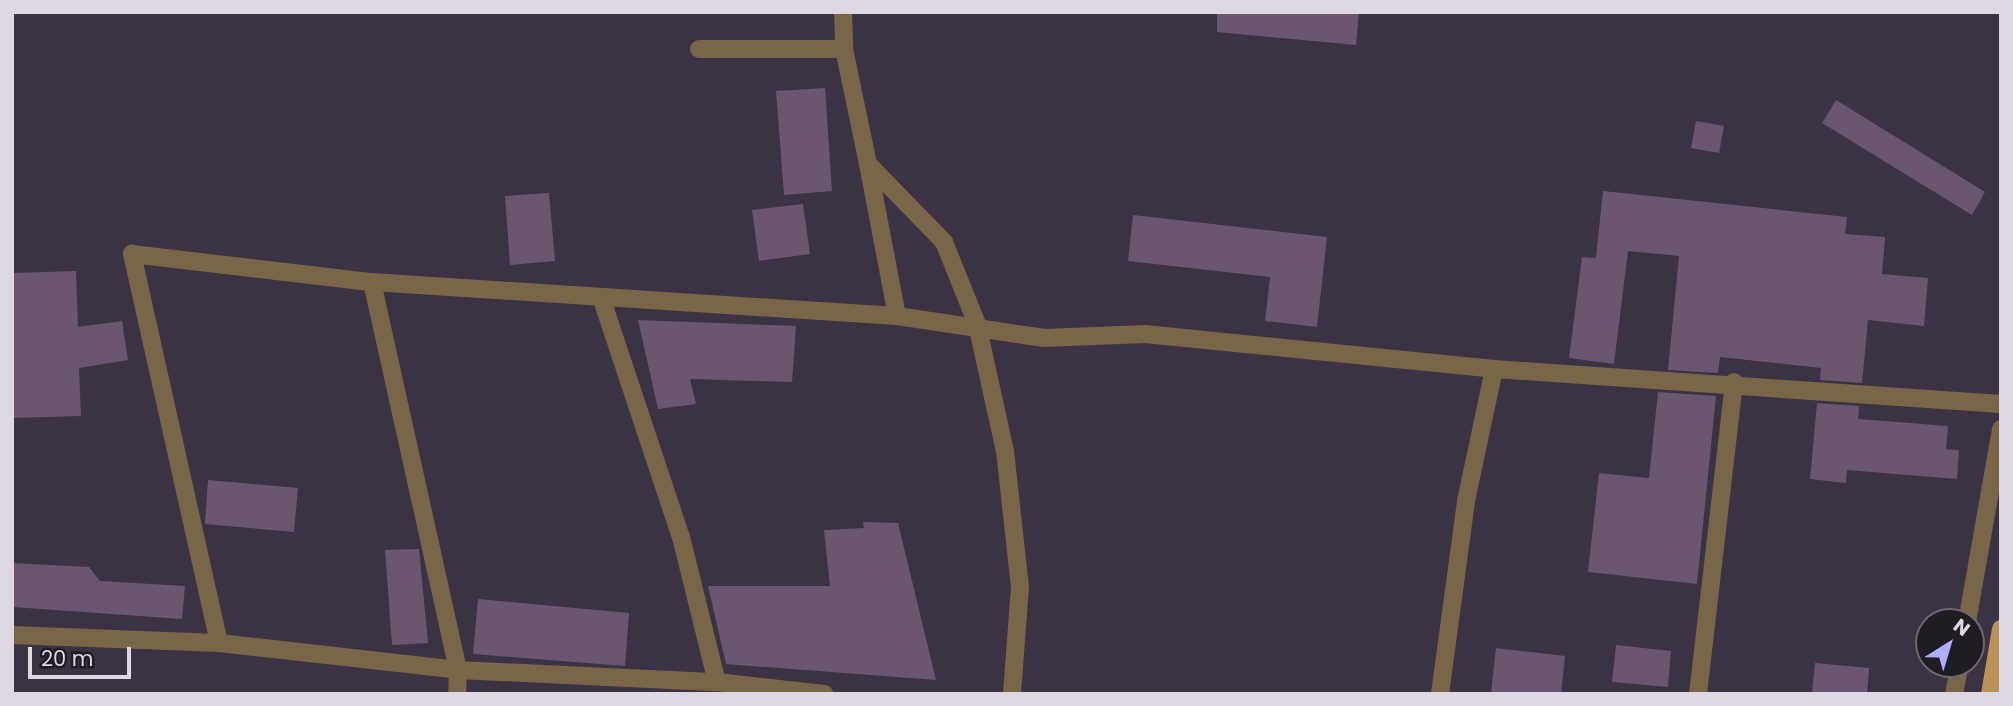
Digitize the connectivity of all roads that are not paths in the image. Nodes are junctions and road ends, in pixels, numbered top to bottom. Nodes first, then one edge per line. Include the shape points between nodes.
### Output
1 (844, 12) edge
2 (699, 49) dead end
3 (844, 49) junction
4 (869, 164) junction
5 (372, 282) junction
6 (602, 300) junction
7 (897, 316) junction
8 (977, 324) junction
9 (1494, 369) junction
10 (1734, 382) junction
11 (2001, 404) edge
12 (2001, 429) edge
13 (1969, 608) edge
14 (2001, 628) edge
15 (12, 635) edge
16 (219, 643) junction
17 (458, 670) junction
18 (718, 681) junction
19 (457, 694) edge
20 (824, 694) edge
21 (1012, 694) edge
22 (1440, 694) edge
23 (1698, 694) edge
24 (1990, 694) edge

1 - 3 street
2 - 3 street
3 - 4 street
4 - 7 street
4 - 8 street via 944,242
5 - 6 street
5 - 16 street via 132,254
5 - 17 street
6 - 7 street via 722,301
6 - 18 street via 681,537
7 - 8 street
8 - 9 street via 1044,338 1145,334
8 - 21 street via 1005,451 1020,587
9 - 10 street
9 - 22 street via 1466,501
10 - 11 street
10 - 23 street
12 - 13 street
14 - 24 main road
15 - 16 street
16 - 17 street
17 - 18 street
17 - 19 street
18 - 20 street

